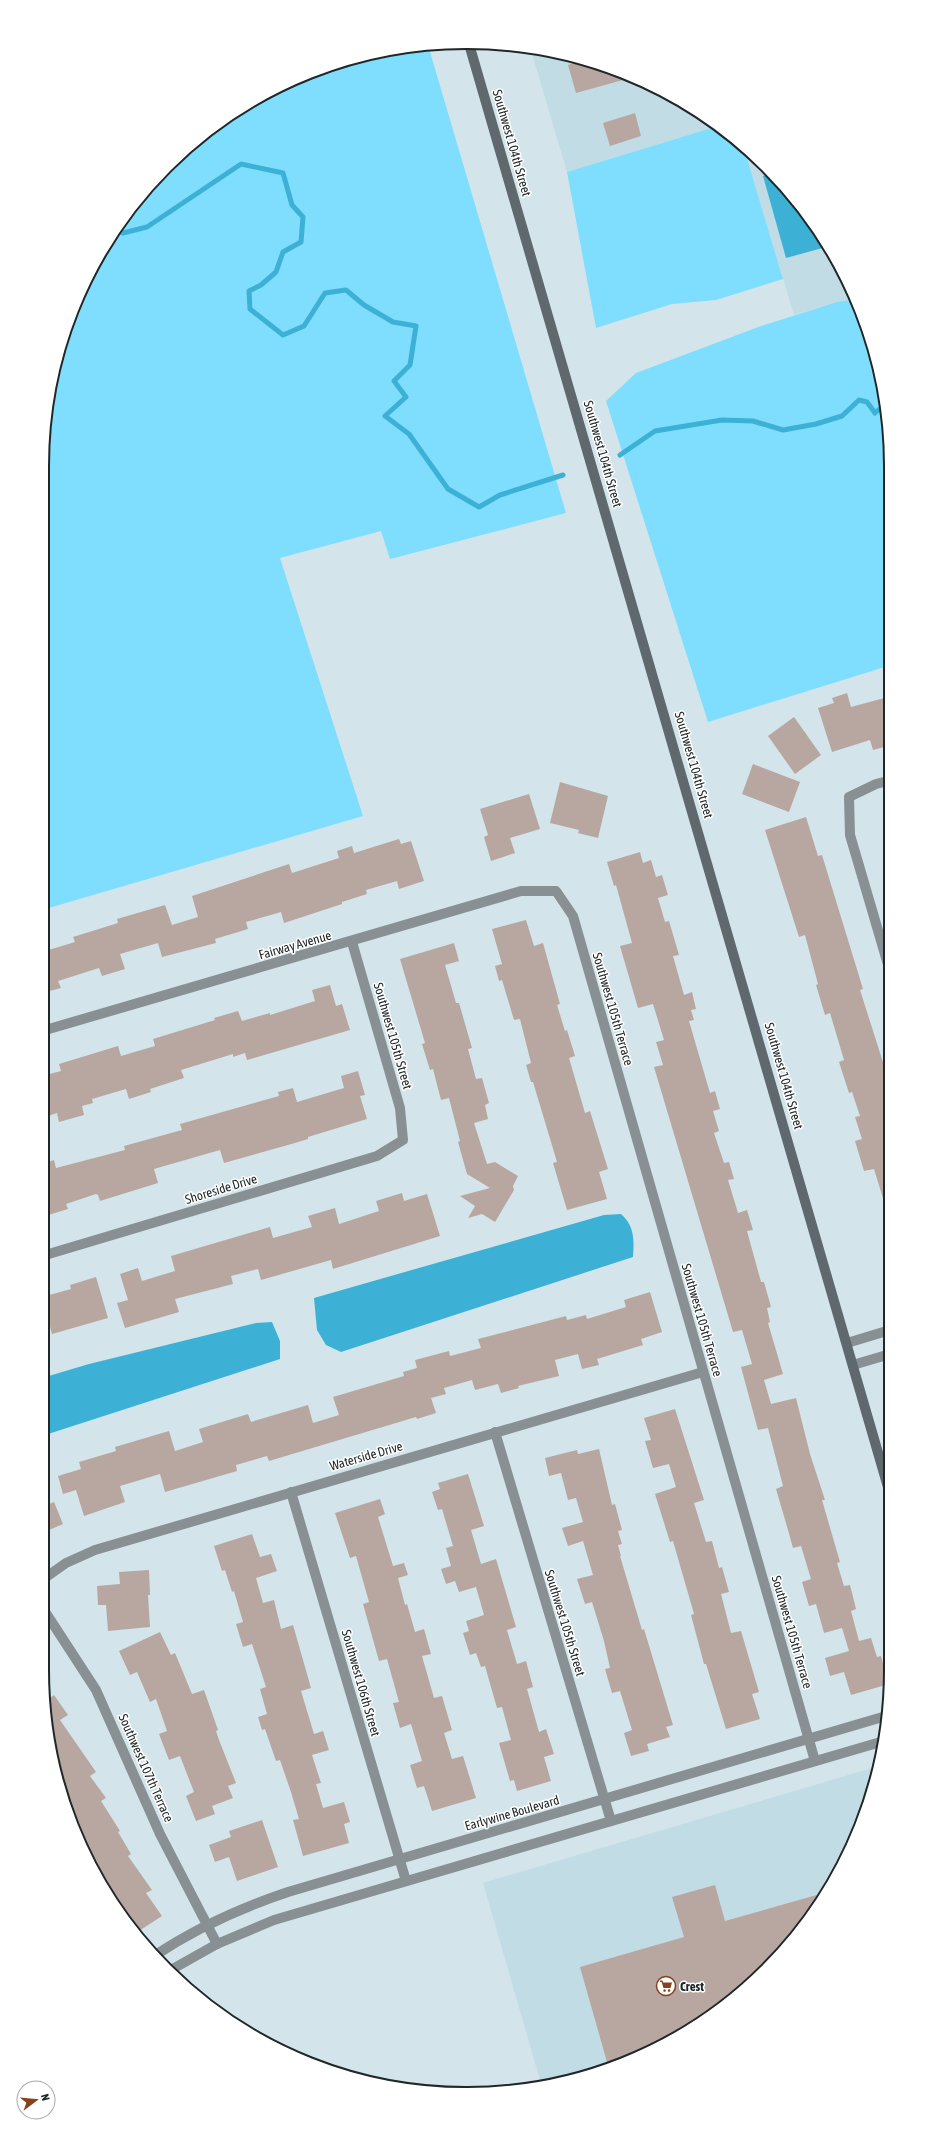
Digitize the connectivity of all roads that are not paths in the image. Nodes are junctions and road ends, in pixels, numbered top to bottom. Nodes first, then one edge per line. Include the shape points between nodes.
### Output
1 (472, 49) edge
2 (884, 782) edge
3 (556, 891) joint
4 (352, 942) junction
5 (884, 951) edge
6 (49, 1029) edge
7 (403, 1140) joint
8 (49, 1254) edge
9 (884, 1332) edge
10 (847, 1343) junction
11 (884, 1356) edge
12 (853, 1365) junction
13 (703, 1372) junction
14 (494, 1432) junction
15 (884, 1473) edge
16 (291, 1492) junction
17 (49, 1575) edge
18 (49, 1618) edge
19 (881, 1718) edge
20 (809, 1739) junction
21 (877, 1743) edge
22 (815, 1761) junction
23 (605, 1800) junction
24 (611, 1821) junction
25 (399, 1860) junction
26 (406, 1881) junction
27 (206, 1925) junction
28 (217, 1944) junction
29 (160, 1953) edge
30 (175, 1969) edge

1 - 10 main road, Southwest 104th Street
2 - 5 street via 849,797 850,835
3 - 4 street, Fairway Avenue via 521,891
3 - 13 street, Southwest 105th Terrace via 572,916
4 - 6 street, Fairway Avenue
4 - 7 street, Southwest 105th Street via 400,1108
7 - 8 street, Shoreside Drive via 377,1156
9 - 10 street
10 - 12 main road, Southwest 104th Street
11 - 12 street
12 - 15 main road, Southwest 104th Street
13 - 14 street, Waterside Drive
13 - 20 street, Southwest 105th Terrace
14 - 16 street, Waterside Drive
14 - 23 street, Southwest 105th Street
16 - 17 street, Waterside Drive via 95,1550 66,1563
16 - 25 street, Southwest 106th Street
18 - 27 street, Southwest 107th Terrace via 96,1690 160,1834
19 - 20 street, Earlywine Boulevard
20 - 22 street, Southwest 105th Terrace
20 - 23 street, Earlywine Boulevard
21 - 22 street
22 - 24 street
23 - 24 street, Southwest 105th Street
23 - 25 street, Earlywine Boulevard
24 - 26 street
25 - 26 street, Southwest 106th Street
25 - 27 street, Earlywine Boulevard via 254,1904
26 - 28 street via 274,1920
27 - 28 street, Southwest 107th Terrace
27 - 29 street, Earlywine Boulevard
28 - 30 street

